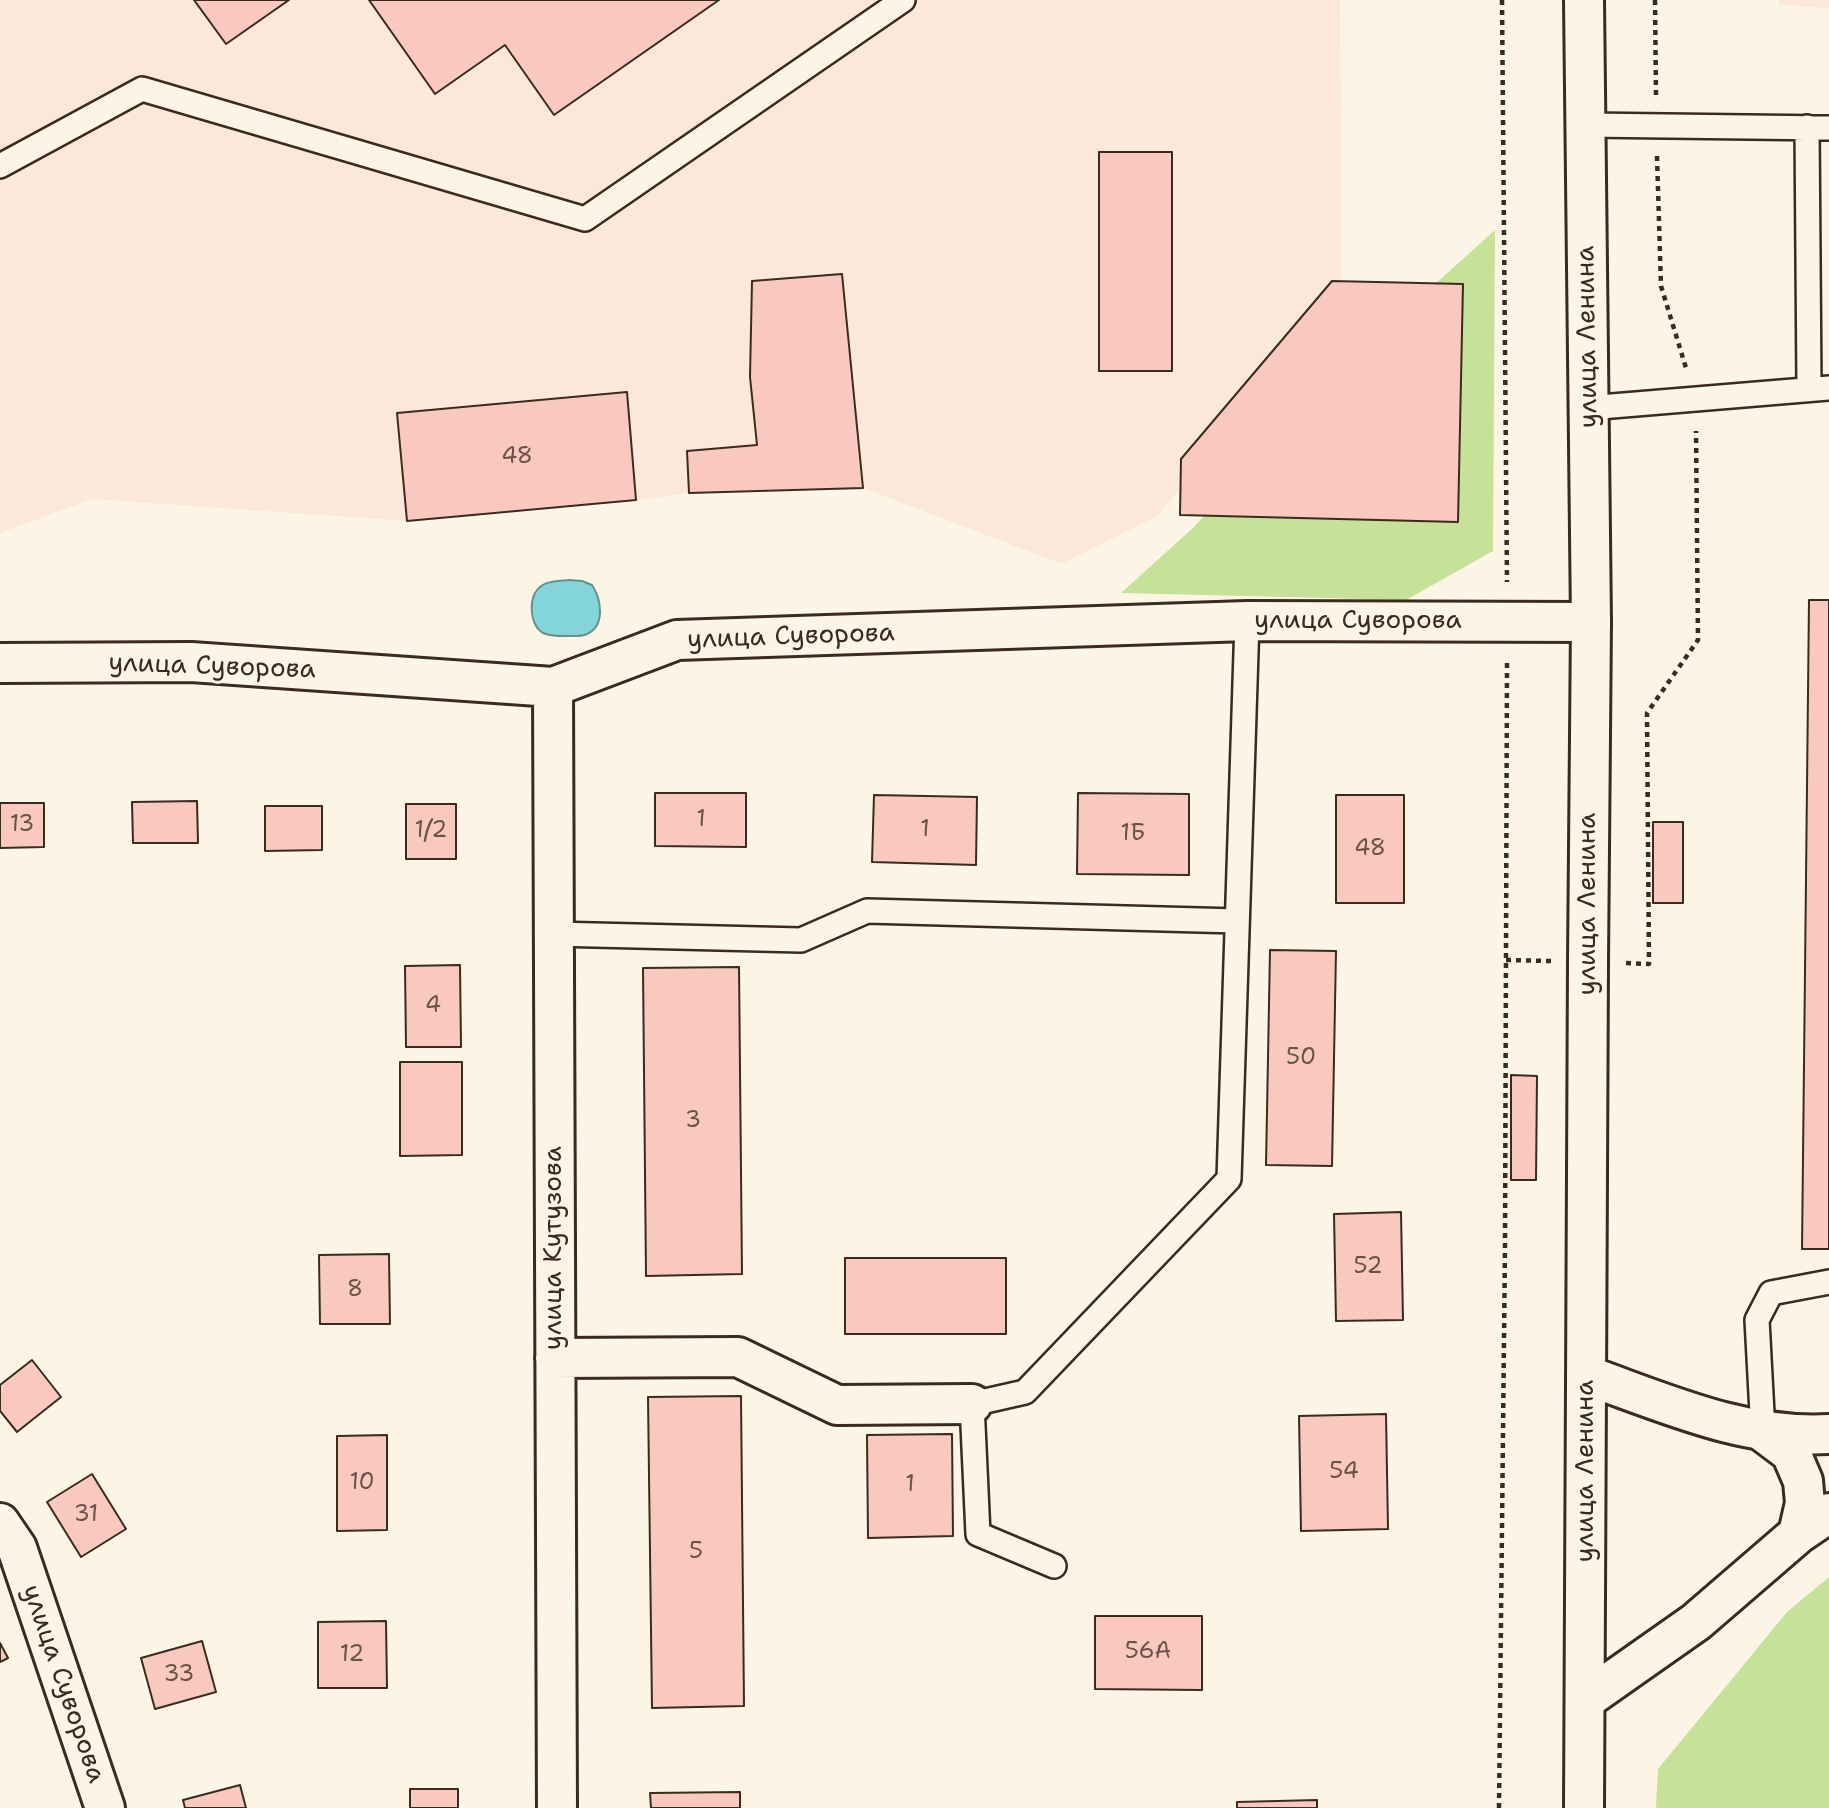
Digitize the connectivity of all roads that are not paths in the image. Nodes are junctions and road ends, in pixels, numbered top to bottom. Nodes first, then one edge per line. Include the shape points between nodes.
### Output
1 (903, 0) edge
2 (1584, 0) edge
3 (1586, 125) junction
4 (1818, 127) edge
5 (0, 166) edge
6 (1819, 388) edge
7 (1588, 408) junction
8 (1247, 621) junction
9 (1591, 622) junction
10 (0, 663) edge
11 (553, 687) junction
12 (1237, 921) junction
13 (553, 934) junction
14 (1829, 1282) edge
15 (555, 1358) junction
16 (1586, 1375) junction
17 (972, 1405) junction
18 (1763, 1432) junction
19 (1829, 1434) edge
20 (1829, 1513) edge
21 (0, 1523) edge
22 (1798, 1534) junction
23 (1055, 1566) dead end
24 (1585, 1700) junction
25 (104, 1808) edge
26 (557, 1808) edge
27 (1584, 1808) edge

1 - 5 lane via 585,219 142,89
2 - 3 street, улица Ленина
3 - 4 lane
3 - 7 street, улица Ленина
4 - 6 lane
6 - 7 lane
7 - 9 street, улица Ленина
8 - 9 street, улица Суворова
8 - 11 street, улица Суворова via 677,640
8 - 12 lane
9 - 16 street, улица Ленина
10 - 11 street, улица Суворова via 191,662
11 - 13 street, улица Кутузова
12 - 13 lane via 867,911 801,940
12 - 17 lane via 1229,1179 1025,1392
13 - 15 street, улица Кутузова
14 - 18 lane via 1771,1293 1757,1320
15 - 17 street via 738,1357 838,1405
15 - 26 street, улица Кутузова
16 - 18 street via 1703,1417
16 - 24 street, улица Ленина
17 - 23 lane via 978,1534
18 - 19 street
18 - 22 street via 1791,1454 1803,1481 1805,1503
20 - 22 street
21 - 25 street, улица Суворова via 16,1548
22 - 24 street via 1696,1622
24 - 27 street, улица Ленина

